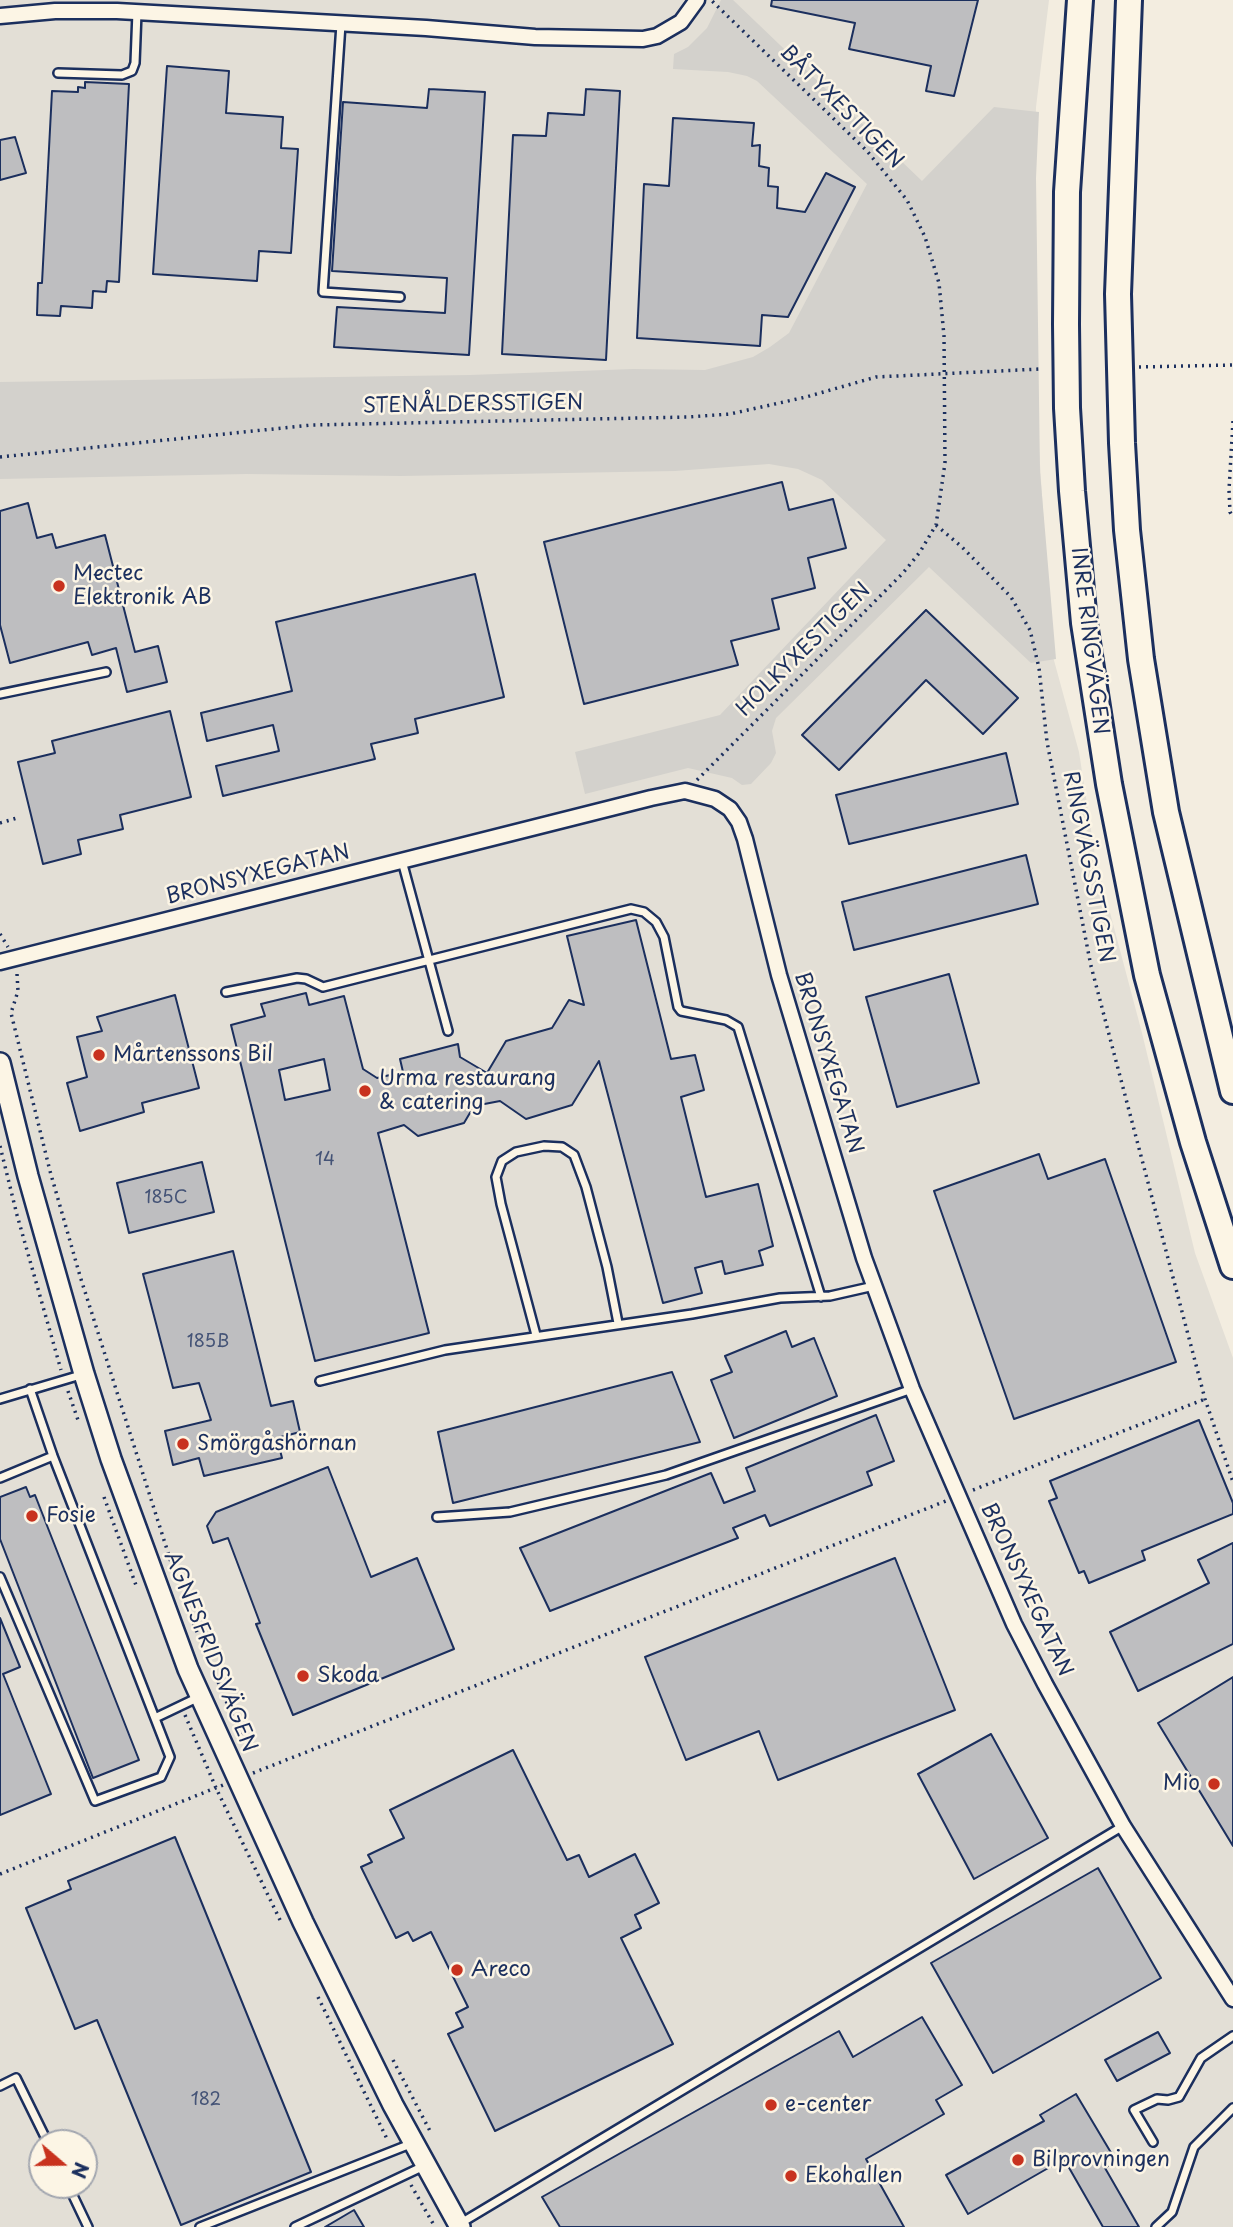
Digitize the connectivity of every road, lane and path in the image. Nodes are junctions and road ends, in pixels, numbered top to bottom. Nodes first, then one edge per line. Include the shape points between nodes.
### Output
1 (697, 0) edge
2 (711, 0) edge
3 (1080, 0) edge
4 (1129, 0) edge
5 (137, 12) junction
6 (0, 16) edge
7 (341, 24) junction
8 (58, 73) dead end
9 (400, 297) dead end
10 (1233, 365) edge
11 (1137, 367) dead end
12 (1040, 369) dead end
13 (944, 374) junction
14 (1233, 421) edge
15 (0, 457) edge
16 (1233, 517) edge
17 (936, 524) junction
18 (106, 672) dead end
19 (0, 694) edge
20 (685, 791) junction
21 (17, 818) dead end
22 (0, 823) edge
23 (402, 860) junction
24 (0, 934) edge
25 (428, 959) junction
26 (6, 961) edge
27 (226, 992) dead end
28 (448, 1031) dead end
29 (0, 1063) edge
30 (1233, 1091) edge
31 (1233, 1266) edge
32 (875, 1286) junction
33 (821, 1297) junction
34 (618, 1323) junction
35 (537, 1335) junction
36 (84, 1374) junction
37 (320, 1381) dead end
38 (912, 1389) junction
39 (30, 1390) junction
40 (0, 1399) edge
41 (1205, 1399) junction
42 (53, 1456) junction
43 (0, 1478) edge
44 (1233, 1482) edge
45 (959, 1496) junction
46 (437, 1517) dead end
47 (0, 1577) edge
48 (180, 1589) dead end
49 (187, 1609) dead end
50 (201, 1696) junction
51 (155, 1718) junction
52 (245, 1746) dead end
53 (238, 1779) junction
54 (1123, 1826) junction
55 (0, 1874) edge
56 (1233, 1999) edge
57 (1233, 2036) edge
58 (393, 2060) dead end
59 (0, 2086) edge
60 (1233, 2108) edge
61 (41, 2129) edge
62 (430, 2131) dead end
63 (1153, 2142) dead end
64 (414, 2143) junction
65 (426, 2165) junction
66 (75, 2199) edge
67 (460, 2226) edge
68 (88, 2227) edge
69 (200, 2227) edge
70 (295, 2227) edge
71 (1156, 2227) edge

1 - 7 street via 681,22 643,39
2 - 13 path, BÅTYXESTIGEN via 867,151 907,200 939,283
3 - 31 highway, INRE RINGVÄGEN via 1067,192 1066,324 1067,408 1084,623 1109,785 1147,975 1189,1130
4 - 30 highway via 1118,294 1127,530 1166,812
5 - 6 street
5 - 7 street
5 - 8 lane via 132,71 122,75
7 - 9 lane via 323,292
10 - 11 path
12 - 13 path
13 - 15 path, STENÅLDERSSTIGEN via 876,377 730,414 312,425
13 - 17 path via 945,463
14 - 16 path via 1229,491
17 - 20 path, HOLKYXESTIGEN via 902,573
17 - 41 path, RINGVÄGSSTIGEN via 1011,597 1030,630 1091,965
18 - 19 lane
20 - 23 street, BRONSYXEGATAN
20 - 32 street, BRONSYXEGATAN via 715,799 739,822 779,975
21 - 22 path
23 - 25 lane
23 - 26 street, BRONSYXEGATAN
24 - 26 path via 5,939
25 - 27 lane via 323,987 297,978
25 - 28 lane
25 - 33 lane via 631,909 656,922 664,937 681,1012 726,1020 738,1027
26 - 48 path via 19,984 11,1013 50,1171
29 - 36 main road, AGNESFRIDSVÄGEN
32 - 33 lane
32 - 38 street, BRONSYXEGATAN
33 - 34 lane via 780,1298
34 - 35 lane
34 - 35 lane via 590,1200 574,1155 562,1147 544,1146 516,1152 502,1161 496,1177
35 - 37 lane via 445,1350
36 - 39 lane
36 - 50 main road, AGNESFRIDSVÄGEN via 167,1614
38 - 45 street, BRONSYXEGATAN
38 - 46 lane via 666,1475 510,1511
39 - 40 lane
39 - 42 lane
41 - 44 path, RINGVÄGSSTIGEN
41 - 45 path
42 - 43 lane
42 - 51 lane
45 - 53 path
45 - 54 street, BRONSYXEGATAN via 1014,1624
47 - 51 lane via 95,1801 161,1777 170,1757
49 - 52 path
50 - 51 lane
50 - 53 main road, AGNESFRIDSVÄGEN
53 - 55 path
53 - 64 main road, AGNESFRIDSVÄGEN via 303,1922
54 - 56 street, BRONSYXEGATAN
54 - 67 lane
57 - 63 lane via 1201,2058 1178,2097 1157,2099 1134,2110
58 - 62 path
59 - 61 lane via 16,2078
60 - 71 lane via 1194,2147 1172,2212
64 - 65 main road, AGNESFRIDSVÄGEN
64 - 69 lane
65 - 67 main road, AGNESFRIDSVÄGEN
65 - 70 lane
66 - 68 lane

